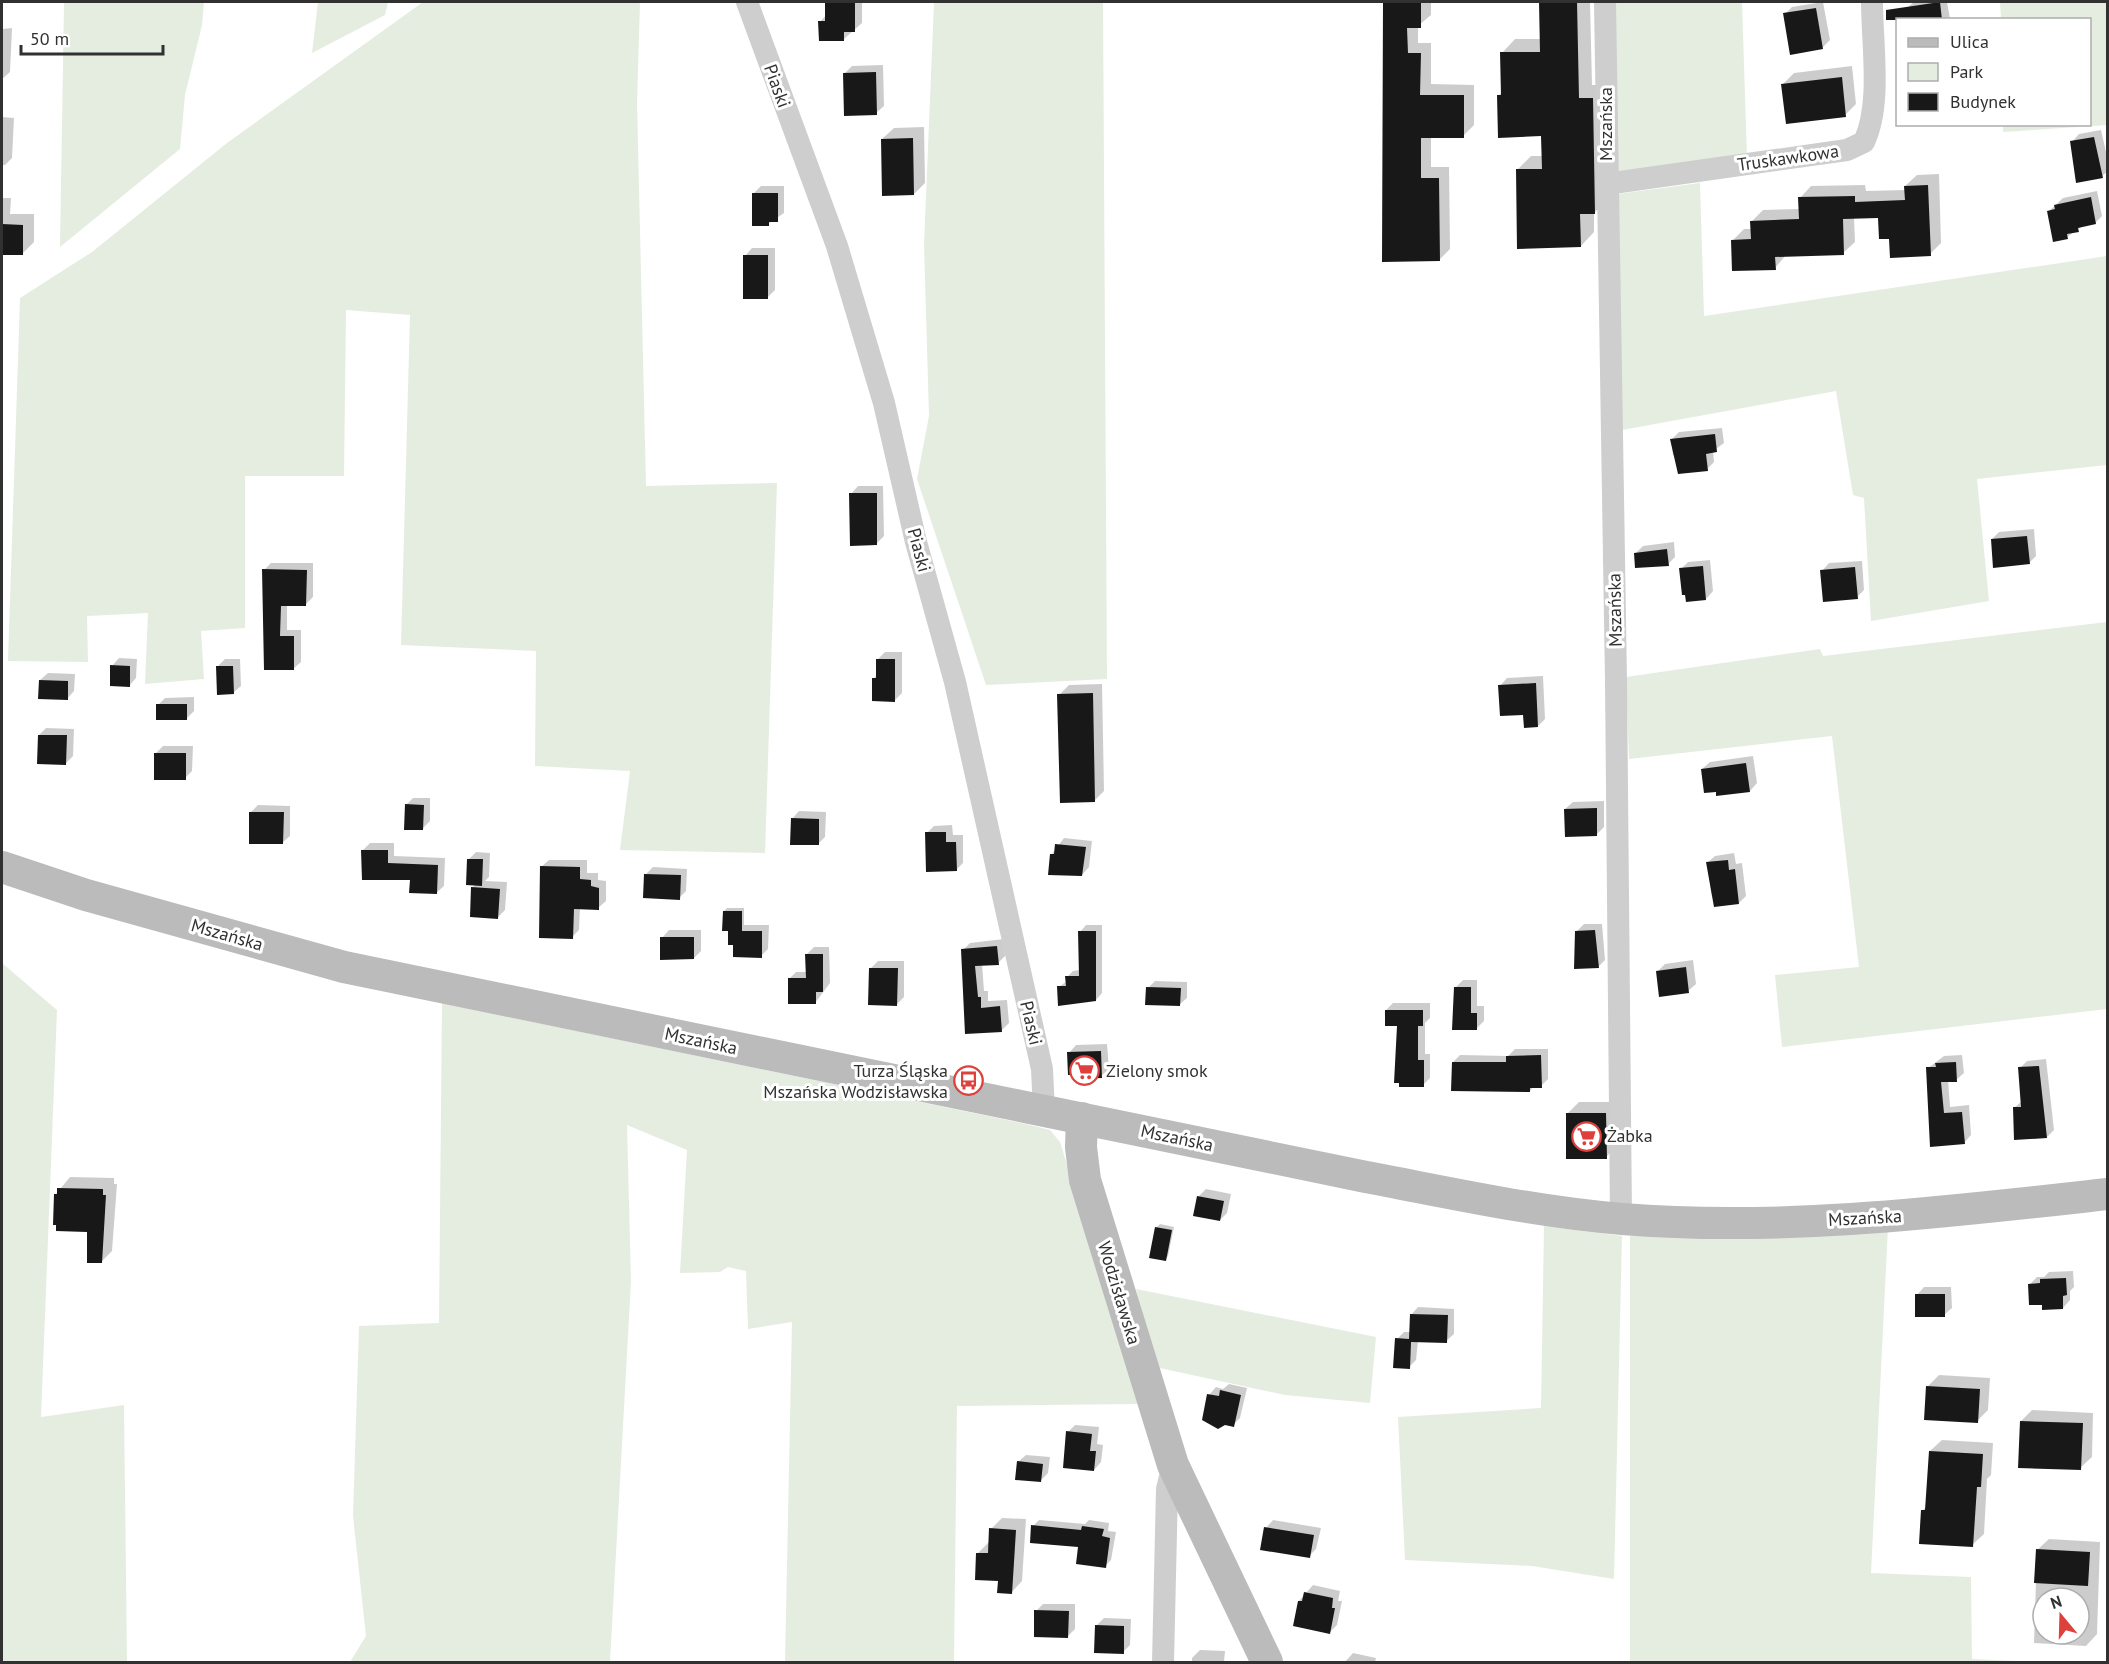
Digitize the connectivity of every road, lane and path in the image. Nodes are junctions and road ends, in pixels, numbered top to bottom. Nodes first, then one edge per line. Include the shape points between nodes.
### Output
1 (747, 2) edge
2 (1605, 2) edge
3 (1872, 2) edge
4 (1606, 184) junction
5 (2, 867) edge
6 (1044, 1111) junction
7 (1082, 1118) junction
8 (2108, 1194) edge
9 (1622, 1219) junction
10 (1173, 1465) junction
11 (1163, 1662) edge
12 (1268, 1662) edge

1 - 6 street, Piaski via 837,246 884,403 916,542 955,681 1042,1069
2 - 4 street, Mszańska
3 - 4 street, Truskawkowa via 1874,103 1872,125 1864,142 1847,150
4 - 9 street, Mszańska
5 - 6 street, Mszańska via 86,895 344,967
6 - 7 street, Mszańska
7 - 9 street, Mszańska via 1469,1197
7 - 10 street, Wodzisławska via 1085,1180
8 - 9 street, Mszańska via 1915,1216 1766,1224
10 - 11 street, Wodzisławska via 1167,1489
10 - 12 street, Wodzisławska

